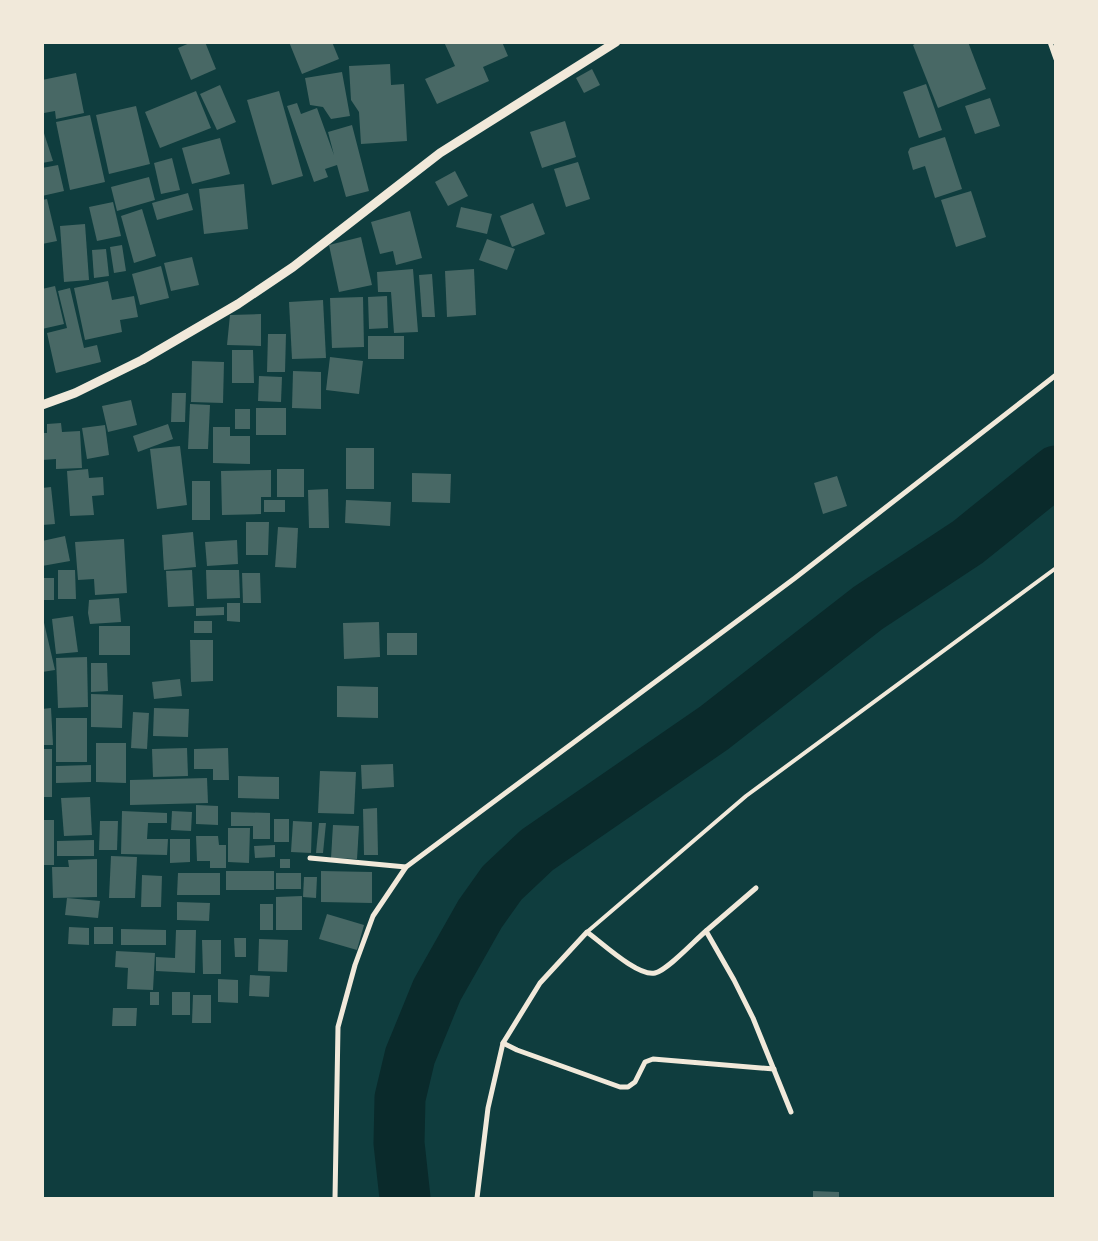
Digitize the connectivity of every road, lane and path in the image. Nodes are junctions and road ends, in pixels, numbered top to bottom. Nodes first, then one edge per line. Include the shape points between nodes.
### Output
1 (616, 42) edge
2 (1050, 42) edge
3 (1056, 59) edge
4 (1056, 375) edge
5 (42, 405) edge
6 (1056, 568) edge
7 (310, 858) dead end
8 (406, 867) junction
9 (756, 888) dead end
10 (706, 931) junction
11 (587, 932) junction
12 (503, 1043) junction
13 (774, 1069) junction
14 (791, 1112) dead end
15 (335, 1198) edge
16 (478, 1198) edge

1 - 5 street via 440,153 293,267 238,304 142,360 75,394
2 - 3 street
4 - 8 street via 787,584
6 - 11 lane via 746,796
7 - 8 street
8 - 15 street via 373,916 338,1027
9 - 10 street
10 - 11 street via 656,973 636,969
10 - 13 street via 744,1000
11 - 12 street via 540,984
12 - 13 street via 620,1087 628,1087 635,1082 645,1062 653,1058
12 - 16 street via 488,1108
13 - 14 street

